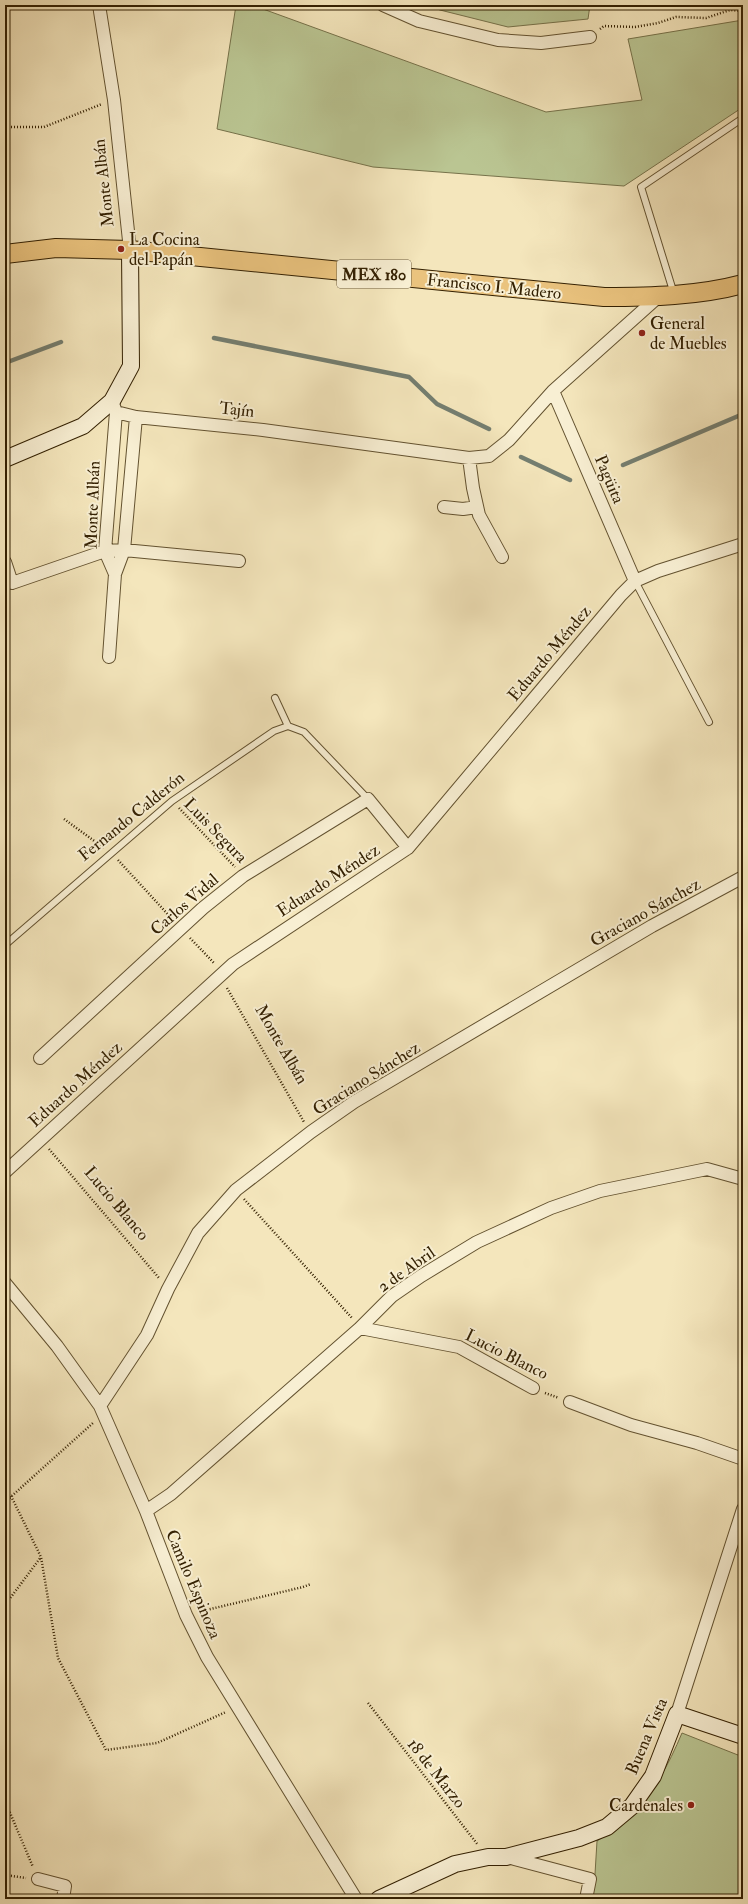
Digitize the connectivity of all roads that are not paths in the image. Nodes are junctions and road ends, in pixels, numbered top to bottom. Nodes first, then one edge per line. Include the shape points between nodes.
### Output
1 (99, 5) edge
2 (383, 5) edge
3 (590, 37) road end
4 (743, 118) edge
5 (130, 250) junction
6 (5, 254) edge
7 (743, 284) edge
8 (667, 296) junction
9 (553, 391) junction
10 (114, 407) junction
11 (136, 418) junction
12 (469, 458) junction
13 (5, 459) edge
14 (110, 484) junction
15 (130, 487) junction
16 (444, 507) dead end
17 (477, 507) junction
18 (743, 544) edge
19 (124, 550) junction
20 (105, 551) junction
21 (502, 557) dead end
22 (239, 561) dead end
23 (5, 562) edge
24 (115, 574) junction
25 (635, 581) junction
26 (109, 657) dead end
27 (275, 698) dead end
28 (710, 722) dead end
29 (288, 726) junction
30 (368, 799) junction
31 (408, 848) junction
32 (743, 877) edge
33 (5, 945) edge
34 (40, 1058) dead end
35 (5, 1172) edge
36 (743, 1179) edge
37 (5, 1283) edge
38 (360, 1328) junction
39 (533, 1388) road end
40 (570, 1402) road end
41 (102, 1410) junction
42 (743, 1459) edge
43 (743, 1509) edge
44 (146, 1511) junction
45 (677, 1714) junction
46 (743, 1736) edge
47 (506, 1857) junction
48 (38, 1879) road end
49 (63, 1899) edge
50 (356, 1899) edge
51 (379, 1899) edge
52 (586, 1899) edge

1 - 5 street, Monte Albán via 114,100
2 - 3 street via 419,21 498,40 541,43
4 - 8 lane via 641,187
5 - 6 main road, Francisco I. Madero / MEX 180 via 56,248
5 - 8 main road, Francisco I. Madero / MEX 180 via 604,298
5 - 10 street, Monte Albán via 131,366
7 - 8 main road, Francisco I. Madero / MEX 180 via 726,289
8 - 9 street
9 - 12 street, Tajín via 509,440 489,456
9 - 25 street, Pagüita
10 - 11 street, Tajín
10 - 13 street via 83,426
10 - 14 street, Monte Albán
11 - 12 street, Tajín via 263,430
11 - 15 street, Monte Albán
12 - 17 street
14 - 15 street
14 - 20 street, Monte Albán
15 - 19 street, Monte Albán
16 - 17 street
17 - 21 street
18 - 25 street, Eduardo Méndez via 658,571
19 - 20 street
19 - 22 street
19 - 24 street, Monte Albán
20 - 23 street via 12,583
20 - 24 street, Monte Albán
24 - 26 street, Monte Albán
25 - 28 lane
25 - 31 street, Eduardo Méndez
27 - 29 lane
29 - 30 lane via 304,732
29 - 33 lane, Fernando Calderón via 274,731 172,801
30 - 31 street
30 - 34 street, Carlos Vidal via 243,876 181,928
31 - 35 street, Eduardo Méndez via 221,974
32 - 41 street, Graciano Sánchez via 652,926 354,1102 236,1190 198,1233 147,1335
36 - 38 street, 2 de Abril via 708,1169 600,1191 551,1208 477,1242 421,1276 392,1296
37 - 41 street, Camilo Espinoza via 57,1346
38 - 39 street, Lucio Blanco via 459,1347
38 - 44 street, 2 de Abril via 171,1494
40 - 42 street via 632,1425
41 - 44 street, Camilo Espinoza
43 - 45 street, Buena Vista
44 - 50 street, Camilo Espinoza via 186,1615 207,1657
45 - 46 street
45 - 47 street, Buena Vista via 653,1776 632,1806 607,1827 579,1838
47 - 51 street, Buena Vista via 488,1857 455,1864
47 - 52 street via 590,1878
48 - 49 street via 65,1886

